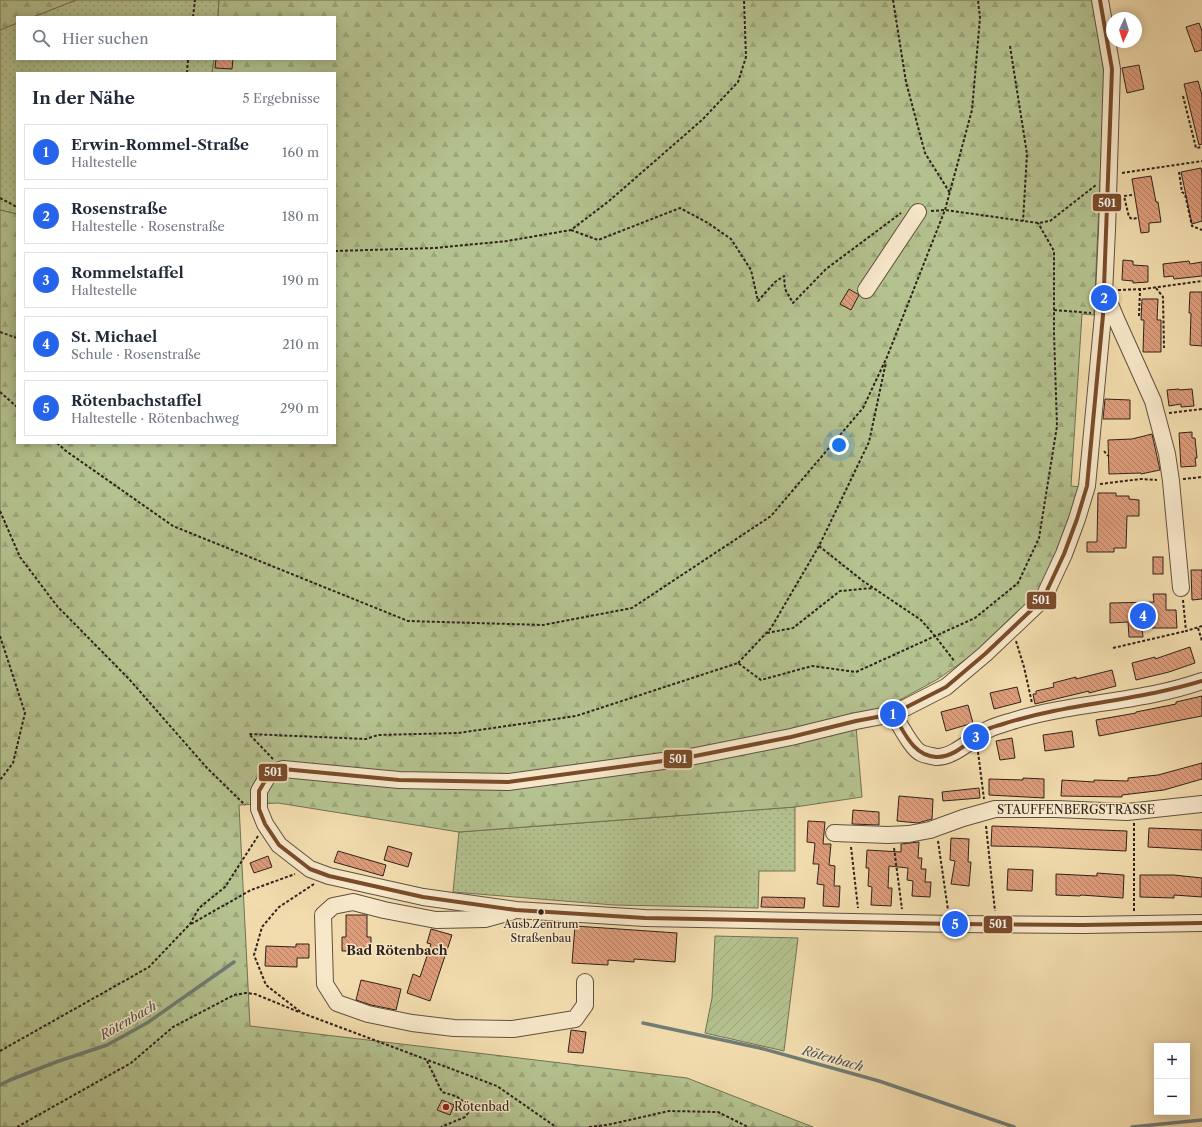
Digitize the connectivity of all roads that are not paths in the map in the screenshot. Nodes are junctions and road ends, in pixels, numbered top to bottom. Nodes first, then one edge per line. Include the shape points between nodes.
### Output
1 (1100, 0) edge
2 (918, 212) road end
3 (866, 290) dead end
4 (1104, 294) junction
5 (1182, 588) road end
6 (1202, 681) edge
7 (893, 714) junction
8 (1202, 804) edge
9 (842, 833) road end
10 (516, 910) junction
11 (1202, 924) edge
12 (585, 982) dead end

1 - 4 street via 1112,69
2 - 3 street
4 - 5 street via 1153,401 1172,481
4 - 7 street via 1087,486 1064,554 1043,599 946,687
6 - 7 street via 1184,687 1010,722 988,729 952,753 937,757 921,753 912,744
7 - 10 street via 685,758 508,782 399,780 283,769 269,774 258,791 259,809 265,824 279,845 310,869 329,876 423,898
8 - 9 street, STAUFFENBERGSTRASSE via 1134,812 995,809 909,834
10 - 11 street via 645,918
10 - 12 street via 485,919 436,920 353,902 333,906 323,915 325,984 338,1003 368,1014 454,1028 512,1029 575,1019 585,1005

